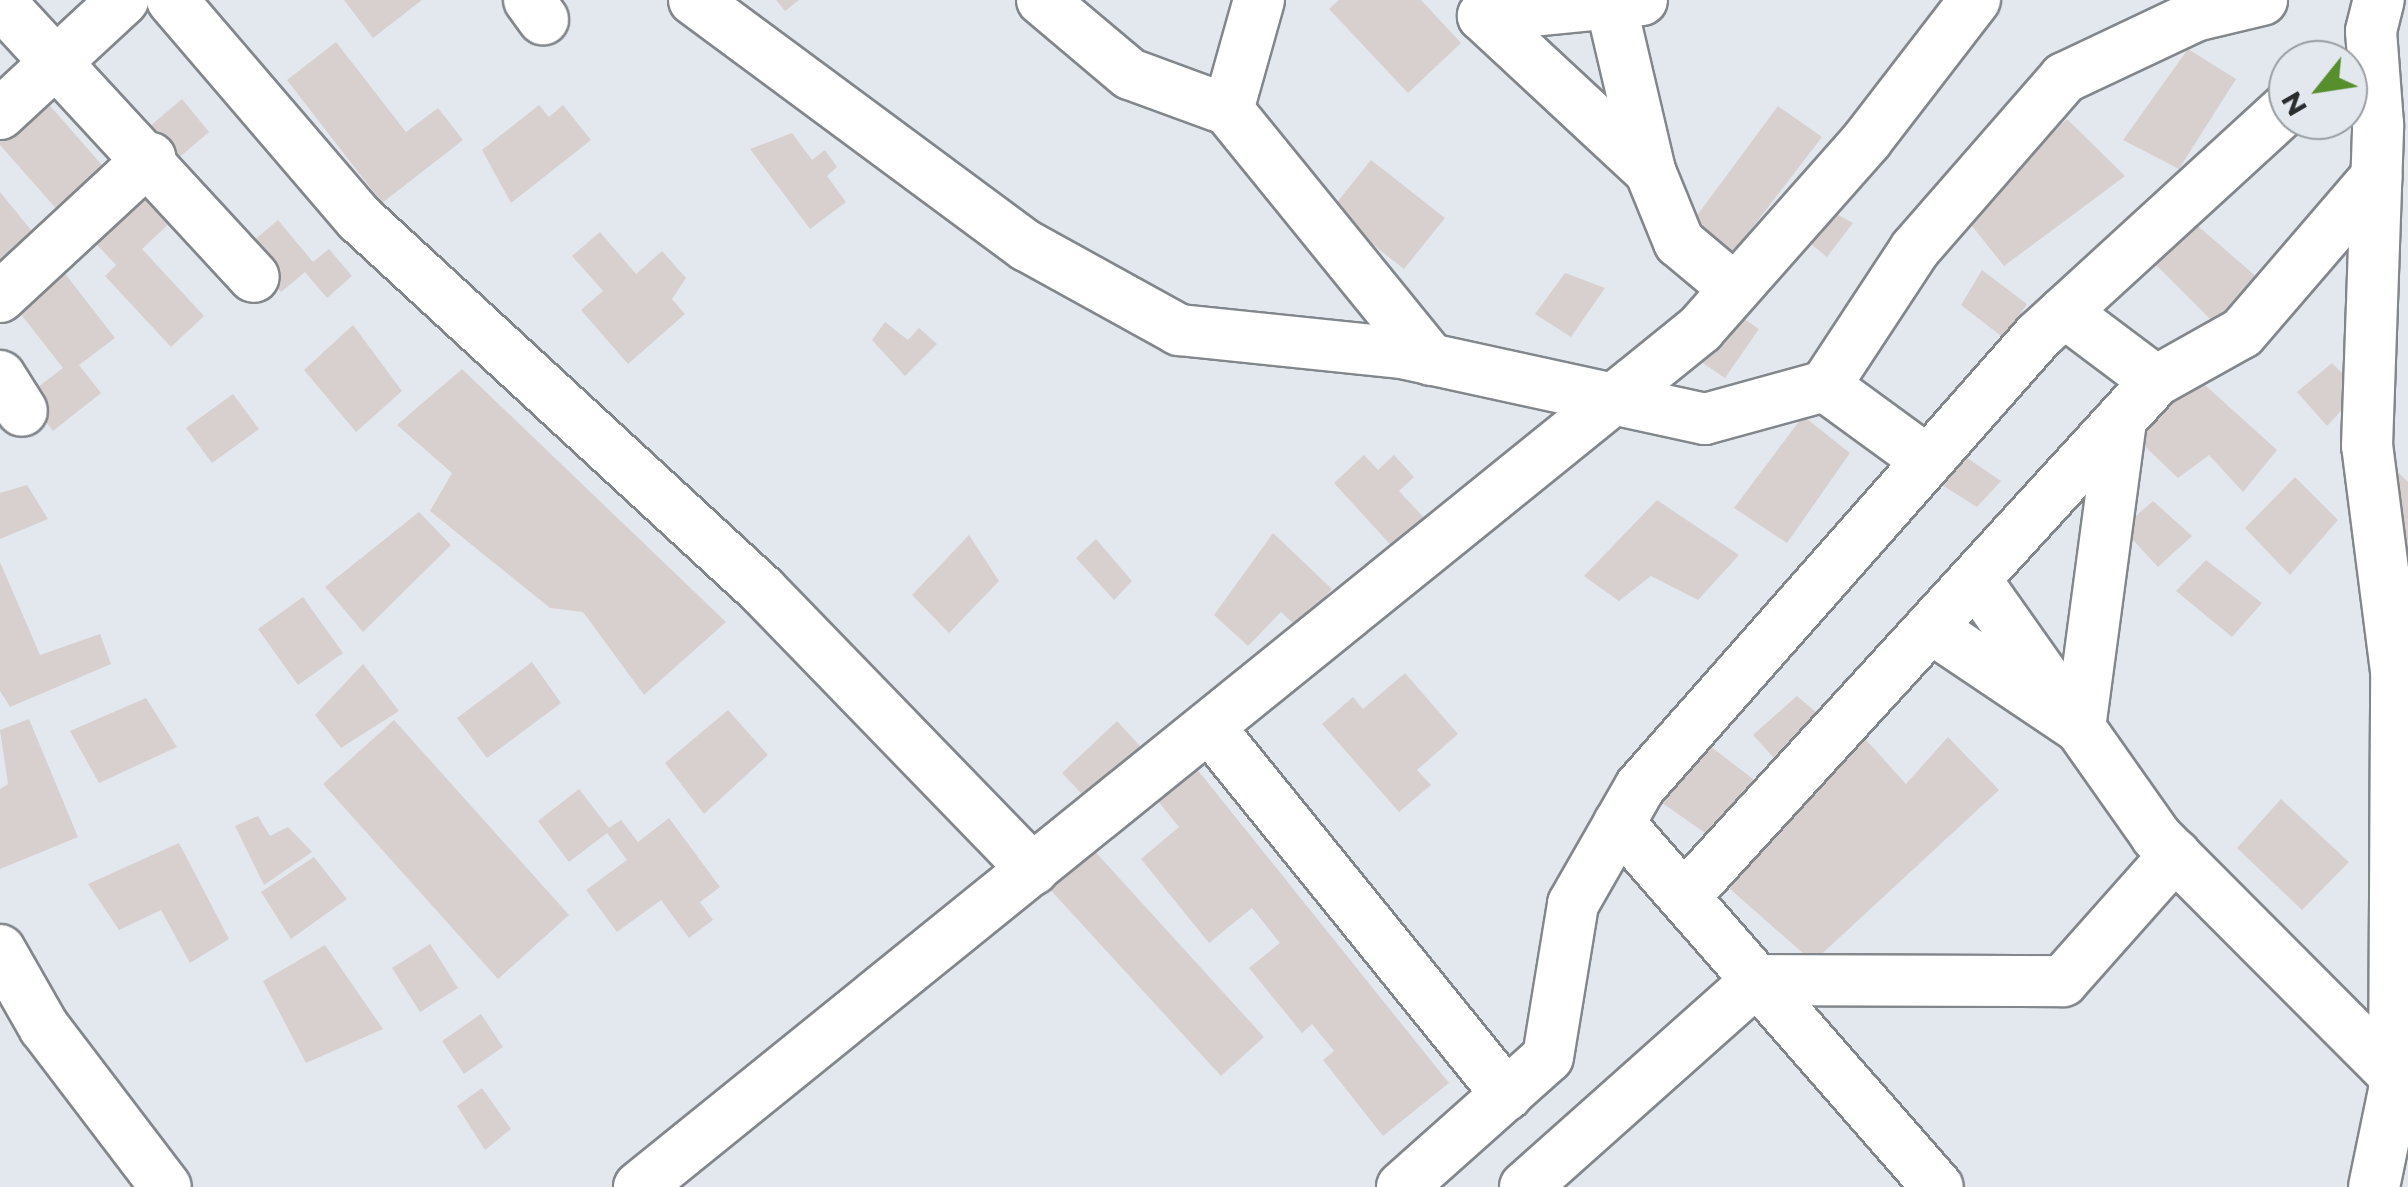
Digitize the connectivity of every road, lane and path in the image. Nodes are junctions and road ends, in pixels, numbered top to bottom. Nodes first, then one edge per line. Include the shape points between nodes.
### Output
1 (123, 0) edge
2 (694, 0) edge
3 (1042, 0) edge
4 (1259, 0) edge
5 (1975, 0) edge
6 (2262, 0) edge
7 (1621, 1) edge
8 (0, 2) edge
9 (192, 7) edge
10 (1474, 8) edge
11 (2363, 30) edge
12 (52, 66) junction
13 (1228, 110) junction
14 (0, 114) edge
15 (2268, 125) edge
16 (150, 158) junction
17 (1650, 171) junction
18 (2376, 177) junction
19 (254, 277) dead end
20 (1735, 289) junction
21 (0, 297) edge
22 (2064, 312) junction
23 (1432, 360) junction
24 (2156, 381) junction
25 (1825, 386) junction
26 (1609, 404) junction
27 (2121, 419) junction
28 (1928, 461) junction
29 (1975, 579) junction
30 (1931, 628) junction
31 (1210, 728) junction
32 (2080, 728) junction
33 (1619, 824) junction
34 (2175, 855) junction
35 (1033, 870) junction
36 (1684, 897) junction
37 (4, 962) edge
38 (1757, 980) junction
39 (2401, 1086) edge
40 (1507, 1095) junction
41 (166, 1187) edge
42 (639, 1187) edge
43 (1402, 1187) edge
44 (1525, 1187) edge
45 (1938, 1187) edge
46 (2374, 1187) edge

1 - 12 street
2 - 23 street via 1027,246 1179,330
3 - 13 street via 1130,74
4 - 13 street
5 - 20 street
6 - 25 street via 2195,16 2064,78 1916,249
7 - 10 street
7 - 17 street
8 - 12 street
9 - 35 street via 360,219 763,590
10 - 17 street
11 - 18 street
12 - 14 street
12 - 16 street
13 - 23 street
15 - 22 street
16 - 19 street
16 - 21 street
17 - 20 street via 1680,242
18 - 24 street via 2242,333
18 - 39 street via 2367,446 2396,671
20 - 26 street
22 - 24 street
22 - 28 street
23 - 26 street
24 - 27 street
25 - 26 street via 1705,419
25 - 28 street
26 - 31 street
27 - 29 street
27 - 32 street
28 - 33 street via 1640,787
29 - 30 street
29 - 32 street
30 - 32 street
30 - 36 street
31 - 35 street
31 - 40 street
32 - 34 street
33 - 36 street
33 - 40 street via 1574,904 1548,1058
34 - 38 street via 2063,980
34 - 39 street
35 - 42 street
36 - 38 street
37 - 41 street via 44,1027
38 - 44 street
38 - 45 street
39 - 46 street
40 - 43 street

